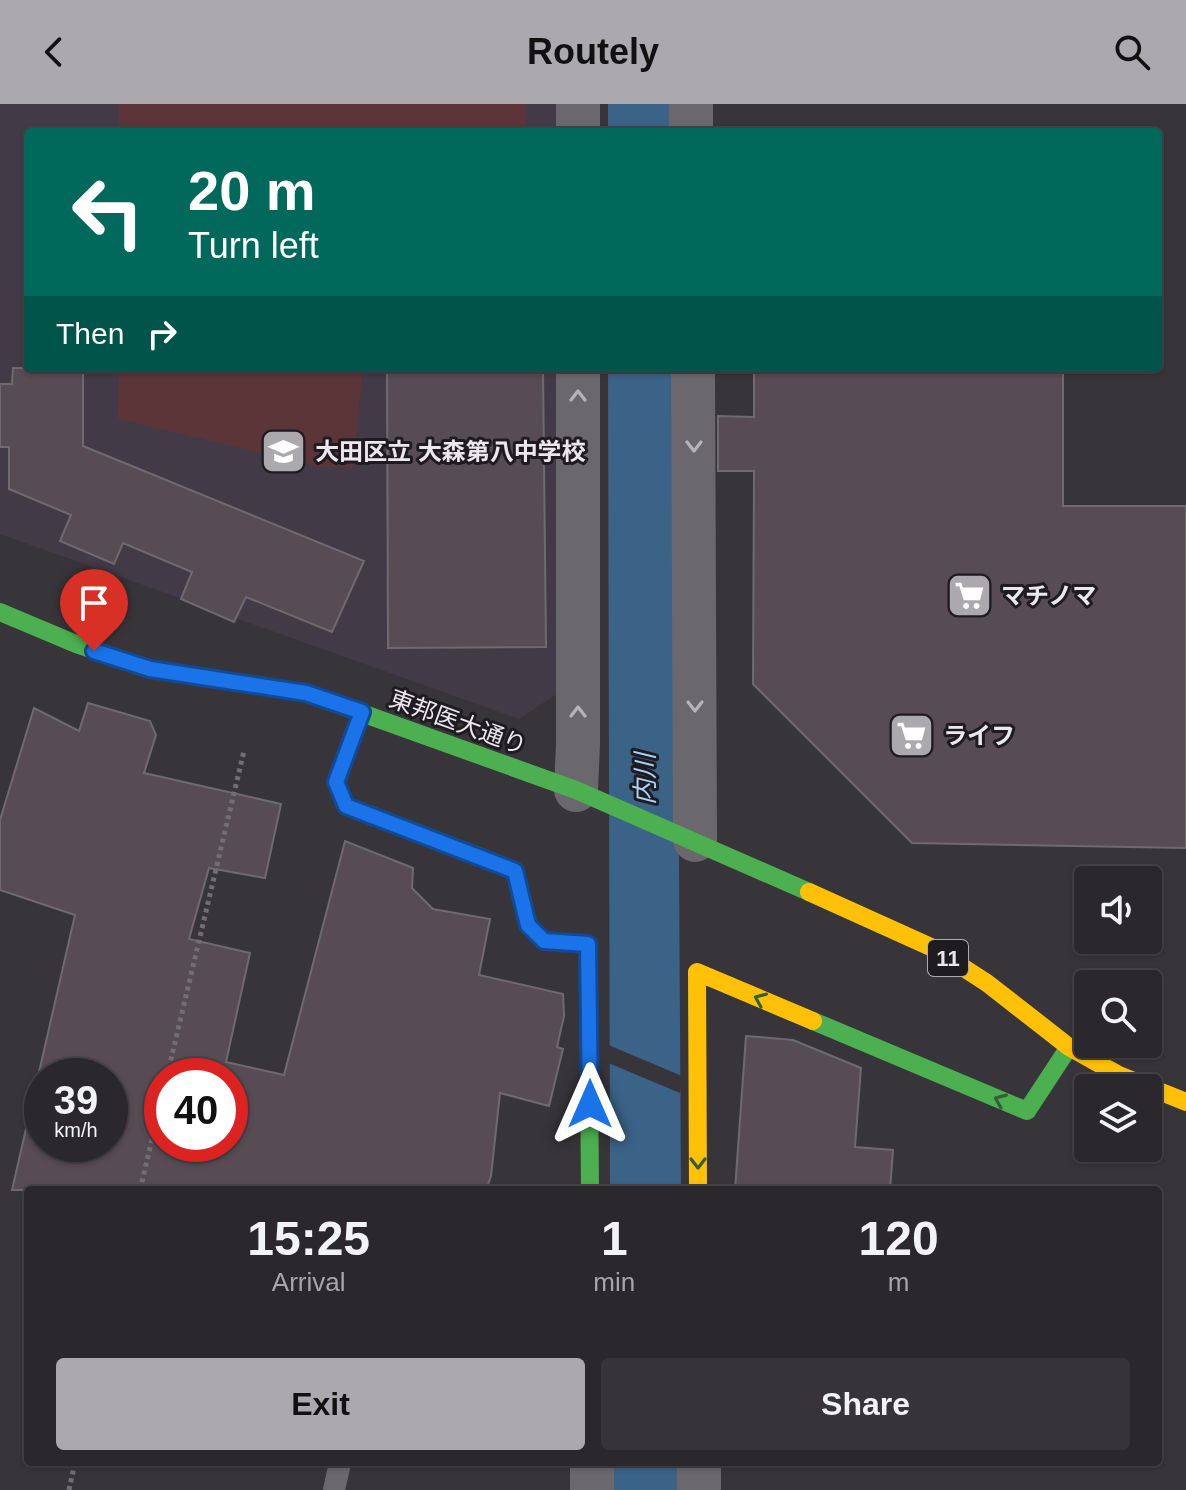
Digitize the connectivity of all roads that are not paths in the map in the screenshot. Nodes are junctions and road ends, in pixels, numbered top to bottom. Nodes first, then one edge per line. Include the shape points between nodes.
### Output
1 (578, 104) edge
2 (691, 104) edge
3 (578, 128) edge
4 (691, 128) edge
5 (578, 372) edge
6 (693, 372) edge
7 (0, 612) edge
8 (362, 712) junction
9 (576, 790) junction
10 (695, 840) junction
11 (1069, 1047) junction
12 (1186, 1102) edge
13 (590, 1186) edge
14 (698, 1186) edge
15 (339, 1466) edge
16 (592, 1466) edge
17 (699, 1466) edge
18 (334, 1490) edge
19 (592, 1490) edge
20 (699, 1490) edge

1 - 3 street
2 - 4 street
9 -> 5 street
6 -> 10 street
7 - 8 main road, 東邦医大通り / 11 via 150,669 306,693
8 - 9 main road, 東邦医大通り / 11
8 - 13 main road via 336,782 346,806 515,871 528,925 544,941 588,944
9 - 10 main road, 11
10 - 11 main road, 11 via 933,948
11 - 12 main road, 11 via 1119,1075
11 -> 14 main road via 1027,1111 697,972
15 - 18 lane
16 - 19 street
17 - 20 street

